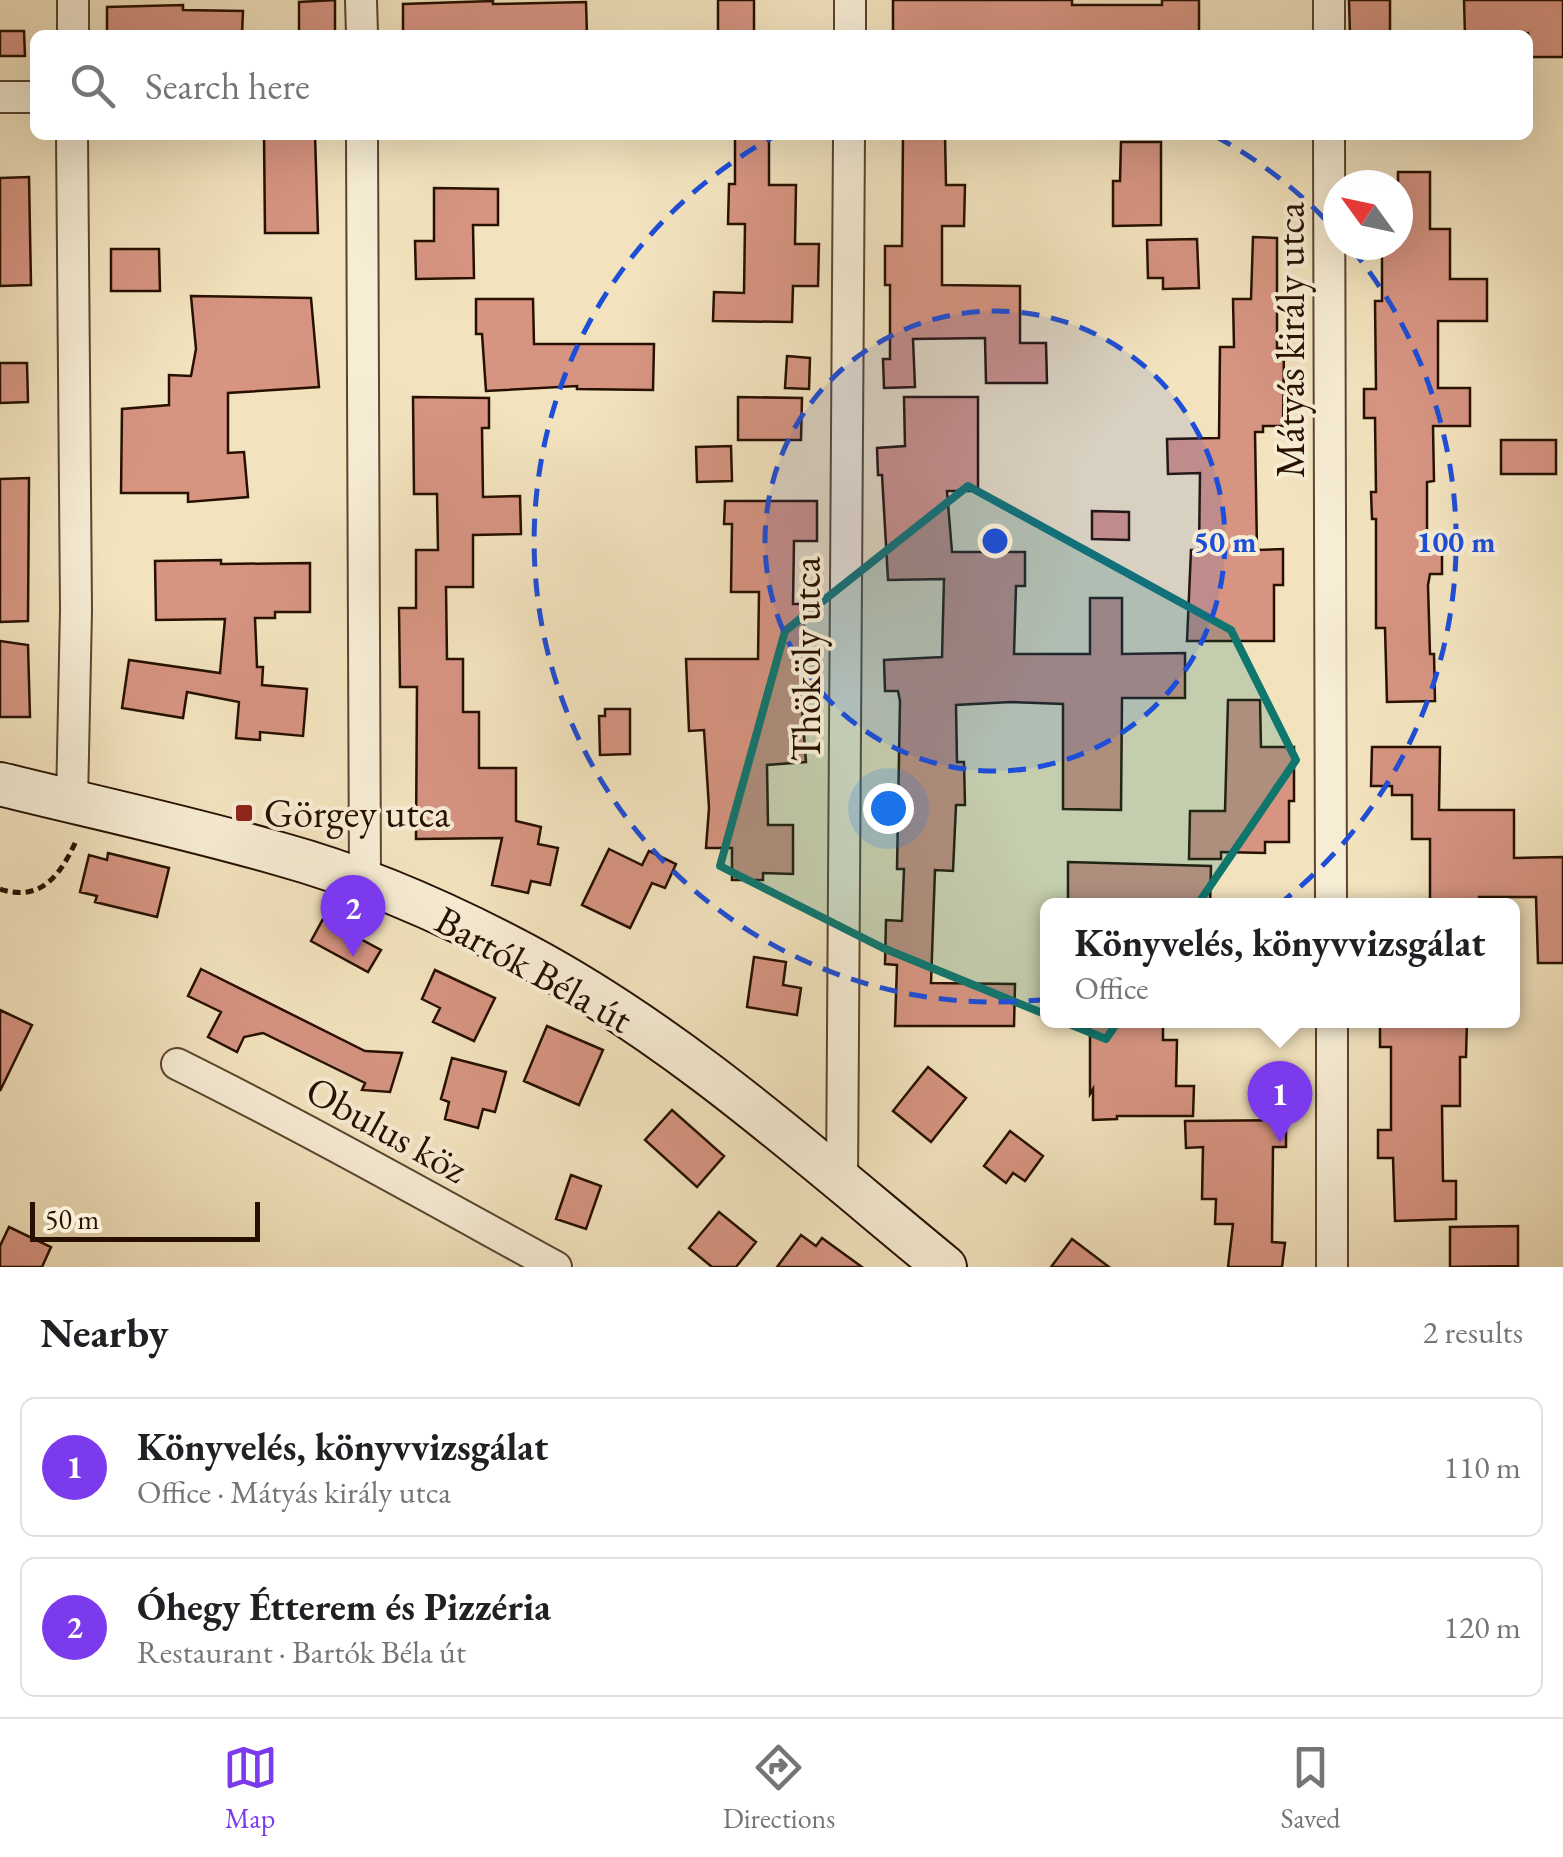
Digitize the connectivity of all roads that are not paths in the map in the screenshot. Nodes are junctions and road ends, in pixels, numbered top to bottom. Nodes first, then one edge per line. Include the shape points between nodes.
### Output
1 (73, 0) edge
2 (362, 0) edge
3 (850, 0) edge
4 (1329, 0) edge
5 (72, 30) edge
6 (362, 30) edge
7 (850, 30) edge
8 (1329, 30) edge
9 (30, 96) edge
10 (0, 98) edge
11 (72, 140) edge
12 (362, 140) edge
13 (849, 140) edge
14 (1329, 140) edge
15 (0, 784) edge
16 (79, 803) junction
17 (365, 883) junction
18 (1331, 898) edge
19 (1332, 1028) edge
20 (177, 1064) dead end
21 (842, 1182) junction
22 (556, 1267) edge
23 (945, 1267) edge
24 (1332, 1267) edge

1 - 5 street
2 - 6 street
3 - 7 street
4 - 8 street
9 - 10 street
11 - 16 street
12 - 17 street
13 - 21 street, Thököly utca
14 - 18 street, Mátyás király utca
15 - 16 street, Bartók Béla út
16 - 17 street, Bartók Béla út via 282,854
17 - 21 street, Bartók Béla út via 524,954 586,990 694,1063
19 - 24 street
20 - 22 street, Obulus köz via 315,1132
21 - 23 street, Bartók Béla út

